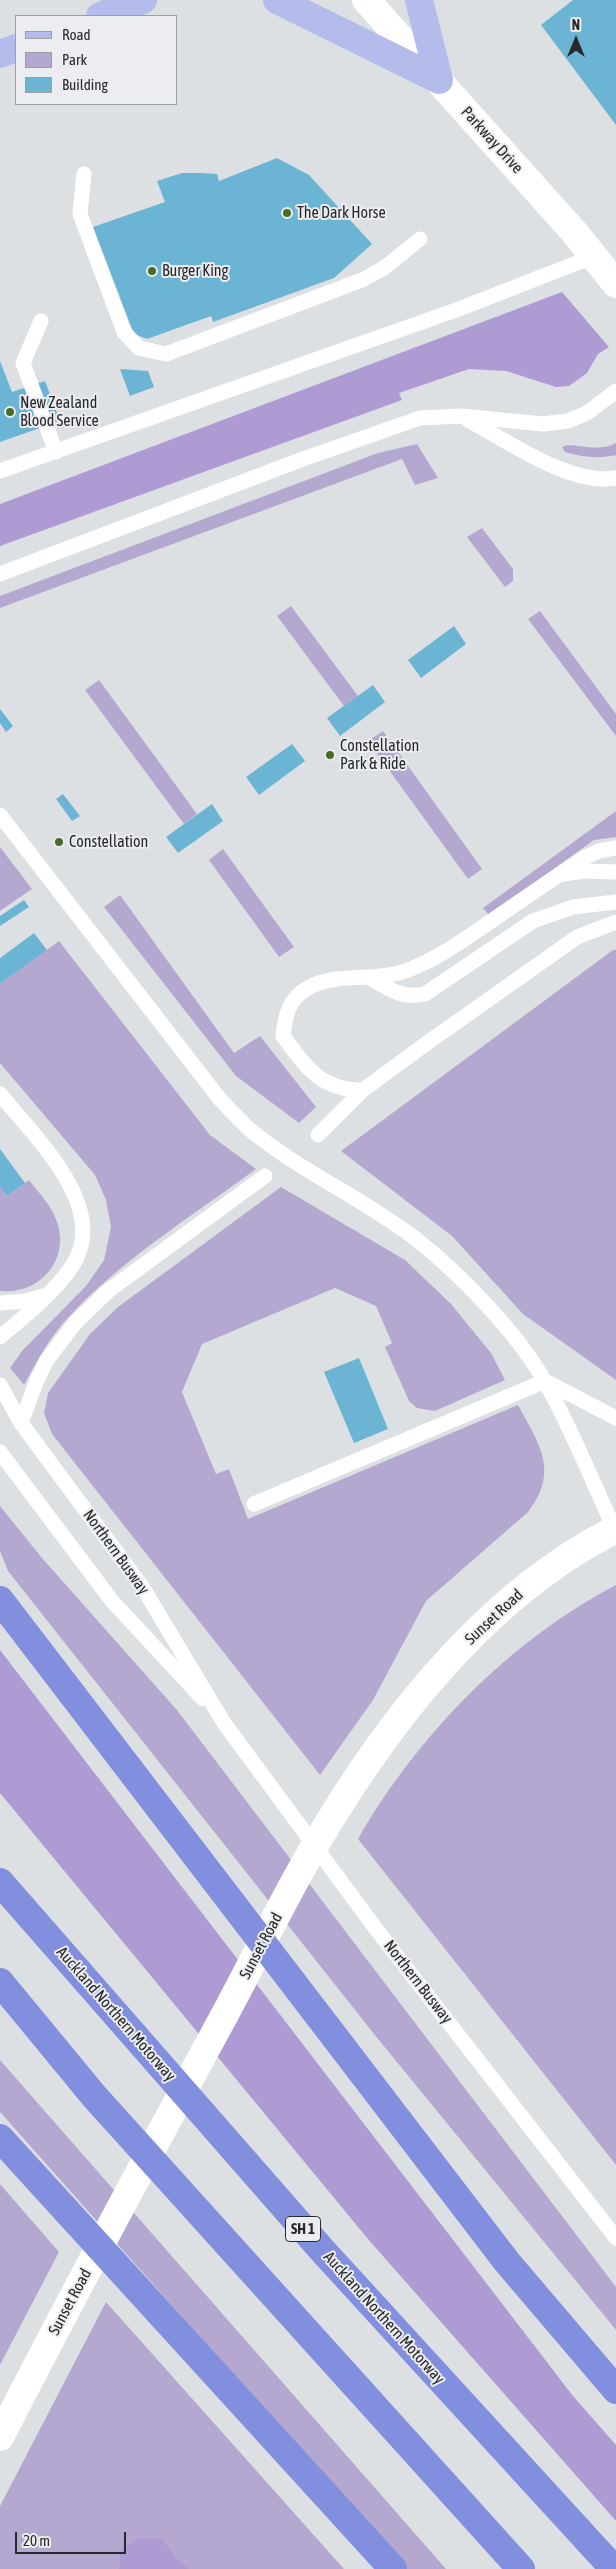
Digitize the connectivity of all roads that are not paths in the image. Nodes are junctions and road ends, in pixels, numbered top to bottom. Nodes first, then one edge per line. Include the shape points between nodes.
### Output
1 (143, 0) edge
2 (277, 0) edge
3 (366, 0) edge
4 (419, 0) edge
5 (103, 15) edge
6 (15, 48) edge
7 (0, 54) edge
8 (439, 80) junction
9 (84, 174) dead end
10 (420, 239) dead end
11 (592, 257) junction
12 (615, 281) edge
13 (41, 321) dead end
14 (616, 391) edge
15 (461, 416) junction
16 (56, 452) junction
17 (0, 471) edge
18 (616, 478) edge
19 (0, 574) edge
20 (0, 815) edge
21 (616, 848) edge
22 (616, 872) edge
23 (559, 875) junction
24 (616, 902) edge
25 (616, 922) edge
26 (370, 978) junction
27 (363, 1090) junction
28 (0, 1094) edge
29 (318, 1136) dead end
30 (265, 1176) dead end
31 (45, 1295) junction
32 (0, 1303) edge
33 (0, 1337) edge
34 (545, 1381) junction
35 (0, 1386) edge
36 (616, 1418) edge
37 (21, 1422) junction
38 (0, 1452) edge
39 (254, 1504) dead end
40 (615, 1529) edge
41 (0, 1600) edge
42 (224, 1723) junction
43 (0, 1882) edge
44 (0, 1982) edge
45 (0, 2138) edge
46 (616, 2238) edge
47 (616, 2390) edge
48 (0, 2437) edge
49 (393, 2569) edge
50 (521, 2569) edge
51 (614, 2569) edge

1 - 5 main road
2 - 8 main road
3 - 8 main road, Parkway Drive
4 - 8 main road
6 - 7 main road
8 - 11 main road, Parkway Drive via 575,233
9 - 10 lane via 80,214 124,332 139,348 166,354 362,280 384,268
11 - 12 main road, Parkway Drive
11 - 16 lane via 460,310
13 - 16 lane via 23,363
14 - 15 lane via 588,413 568,422 535,424
15 - 18 lane via 557,467 581,475
15 - 19 lane via 420,418
16 - 17 lane
20 - 34 lane via 218,1098 249,1128 306,1168 376,1210 446,1264 495,1316
21 - 23 lane via 592,854
22 - 23 lane via 584,871
23 - 26 lane via 466,939 409,970
24 - 26 lane via 573,907 533,921 425,994 412,997 397,994
25 - 27 lane via 577,937
26 - 27 lane via 320,983 298,994 284,1020 283,1036 308,1070 319,1078 342,1089
27 - 29 lane
28 - 31 lane via 65,1176 81,1211 81,1249 75,1262
30 - 37 lane via 108,1291 75,1323 47,1360
31 - 32 lane
31 - 33 lane
34 - 36 lane
34 - 39 lane
34 - 40 lane
35 - 37 lane, Northern Busway
37 - 42 lane, Northern Busway via 143,1588
38 - 42 lane, Northern Busway via 112,1601
40 - 48 main road, Sunset Road via 548,1568 487,1622 427,1686 362,1773 297,1877
41 - 47 highway via 507,2262
42 - 46 lane, Northern Busway via 376,1929
43 - 51 highway, Auckland Northern Motorway / SH 1 via 322,2250
44 - 50 highway via 94,2096
45 - 49 highway

